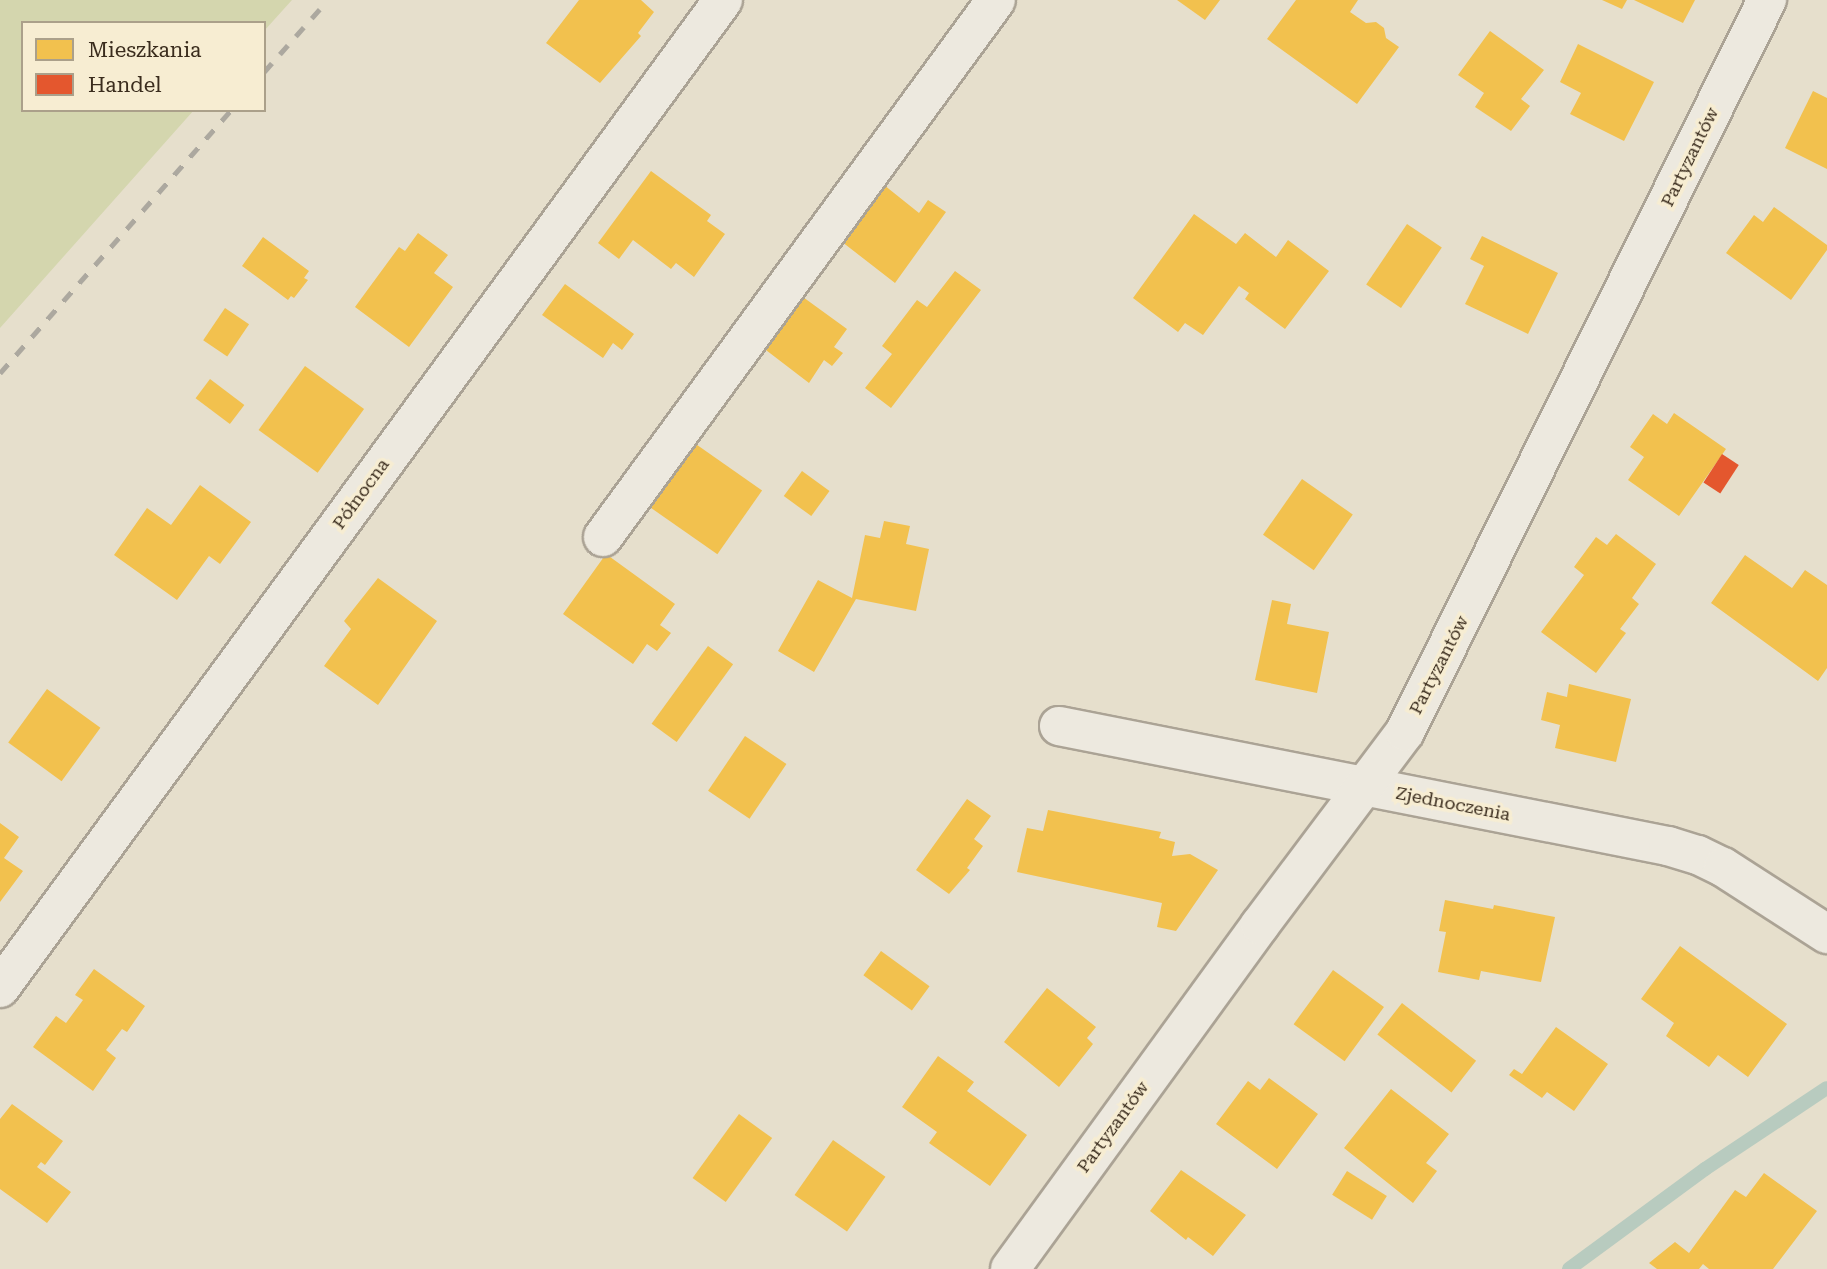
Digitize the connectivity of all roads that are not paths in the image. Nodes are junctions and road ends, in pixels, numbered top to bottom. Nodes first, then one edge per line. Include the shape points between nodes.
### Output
1 (723, 0) edge
2 (996, 0) edge
3 (1767, 0) edge
4 (603, 537) dead end
5 (1059, 726) dead end
6 (1367, 786) junction
7 (1827, 934) edge
8 (0, 988) edge
9 (1010, 1269) edge

1 - 8 street, Północna
2 - 4 street
3 - 6 street, Partyzantów via 1405,732
5 - 6 street, Zjednoczenia
6 - 7 street, Zjednoczenia via 1698,855
6 - 9 street, Partyzantów

